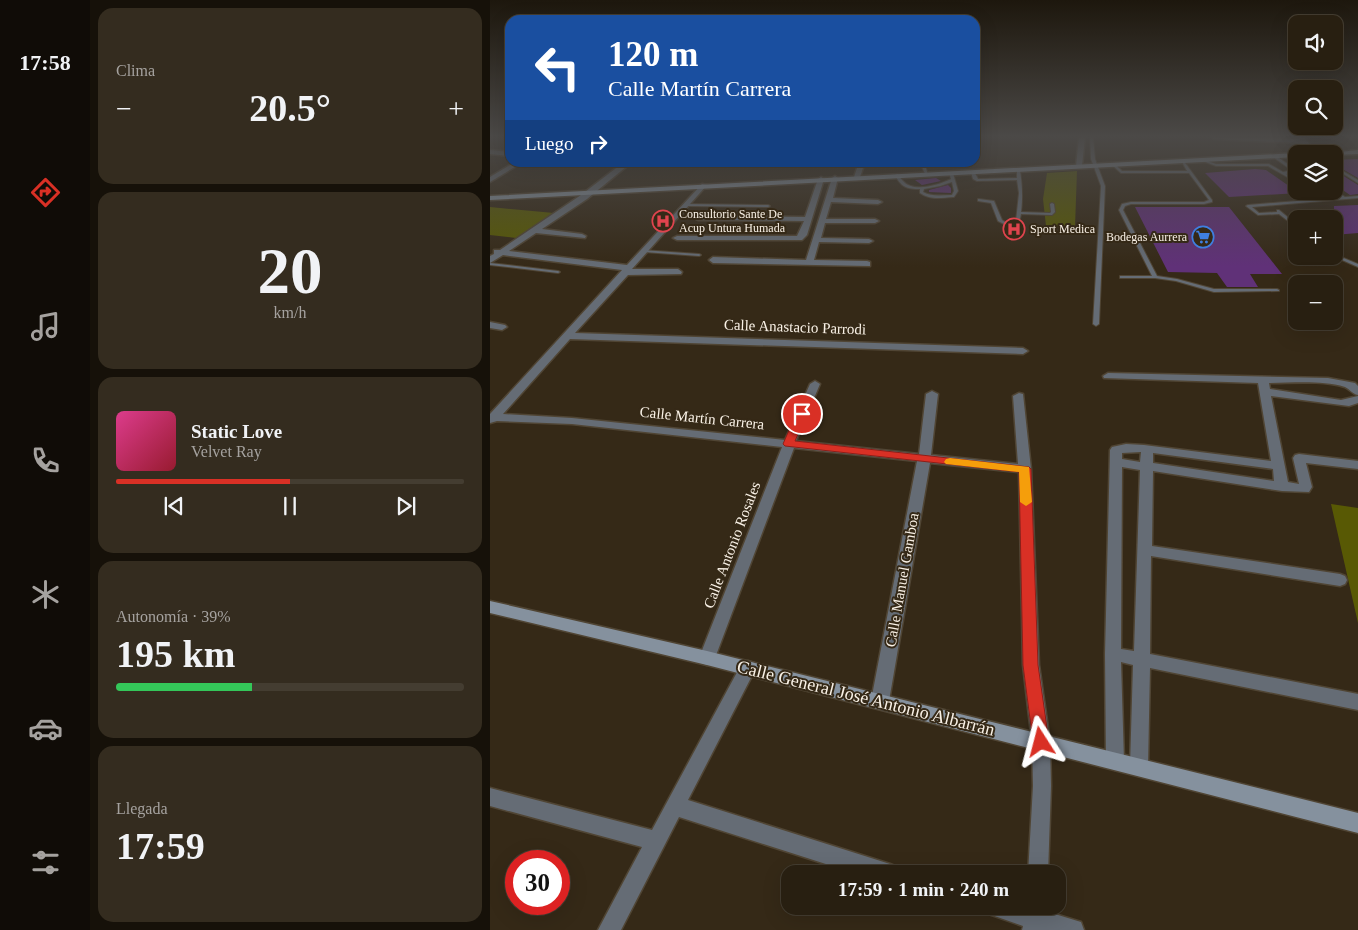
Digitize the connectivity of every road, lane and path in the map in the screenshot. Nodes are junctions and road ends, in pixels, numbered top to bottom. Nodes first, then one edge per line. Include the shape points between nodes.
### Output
1 (606, 180) edge
2 (794, 180) edge
3 (821, 180) edge
4 (835, 180) edge
5 (899, 180) edge
6 (948, 180) edge
7 (953, 180) edge
8 (1020, 180) edge
9 (1101, 180) edge
10 (1197, 180) edge
11 (704, 185) junction
12 (922, 188) junction
13 (591, 192) junction
14 (1358, 197) edge
15 (490, 198) edge
16 (1344, 198) edge
17 (830, 200) junction
18 (978, 200) dead end
19 (1325, 200) edge
20 (878, 202) dead end
21 (1052, 204) dead end
22 (1284, 204) junction
23 (687, 205) junction
24 (768, 206) dead end
25 (1019, 213) junction
26 (1280, 213) junction
27 (698, 218) dead end
28 (808, 219) junction
29 (1288, 220) edge
30 (822, 221) junction
31 (875, 221) dead end
32 (534, 230) junction
33 (582, 236) dead end
34 (677, 238) dead end
35 (817, 240) junction
36 (869, 241) dead end
37 (490, 251) edge
38 (644, 251) junction
39 (501, 252) junction
40 (698, 255) dead end
41 (1343, 259) edge
42 (490, 260) edge
43 (713, 260) dead end
44 (808, 263) junction
45 (490, 264) edge
46 (867, 264) dead end
47 (1358, 266) edge
48 (626, 270) junction
49 (558, 272) dead end
50 (678, 272) dead end
51 (1122, 277) dead end
52 (1154, 278) junction
53 (1277, 290) dead end
54 (1096, 324) dead end
55 (490, 325) edge
56 (502, 327) dead end
57 (566, 336) junction
58 (1023, 350) dead end
59 (1108, 376) dead end
60 (815, 384) dead end
61 (1264, 386) junction
62 (1358, 392) edge
63 (932, 394) dead end
64 (1019, 396) dead end
65 (1358, 399) edge
66 (492, 419) edge
67 (789, 444) junction
68 (1148, 449) junction
69 (1299, 458) junction
70 (924, 459) junction
71 (1277, 461) junction
72 (1115, 462) junction
73 (1358, 465) edge
74 (1147, 466) junction
75 (1025, 469) junction
76 (1282, 487) junction
77 (1145, 550) junction
78 (1340, 580) dead end
79 (490, 607) edge
80 (1113, 654) junction
81 (707, 658) junction
82 (1143, 659) junction
83 (748, 668) junction
84 (880, 701) junction
85 (1358, 702) edge
86 (1041, 742) junction
87 (1115, 761) junction
88 (1139, 767) junction
89 (490, 797) edge
90 (676, 806) junction
91 (1358, 823) edge
92 (656, 841) junction
93 (862, 865) edge
94 (1038, 865) edge
95 (1034, 918) edge
96 (609, 930) edge
97 (1073, 930) edge

1 - 13 street
2 - 11 main road
3 - 28 street
4 - 17 street
5 - 12 lane via 904,185
6 - 12 lane
7 - 12 lane via 956,190 953,196 927,196
8 - 25 lane
9 - 54 lane
10 - 52 lane via 1210,196 1210,202 1131,203 1121,207
11 - 13 main road
11 - 23 street, Calle Martín Carrera
13 - 15 main road
13 - 32 street
14 - 16 lane
17 - 20 street
17 - 30 street
18 - 25 lane via 993,202 1000,221 1006,224 1018,222
19 - 22 lane
21 - 25 lane via 1051,214
22 - 26 lane via 1278,206
22 - 26 lane via 1248,206 1258,214
23 - 24 lane
23 - 38 street, Calle Martín Carrera
26 - 29 lane
27 - 28 street
28 - 34 street via 803,236 796,239
30 - 31 street
30 - 35 street
32 - 33 street
32 - 39 street
35 - 36 street
35 - 44 street
37 - 39 street
38 - 40 lane
38 - 48 street, Calle Martín Carrera
39 - 42 street
39 - 48 street
41 - 47 lane
43 - 44 street
44 - 46 street
45 - 49 lane
48 - 50 street
48 - 57 street, Calle Martín Carrera
51 - 52 lane
52 - 53 lane via 1176,280 1214,291
55 - 56 street
57 - 58 street, Calle Anastacio Parrodi
57 - 66 street, Calle Martín Carrera
59 - 61 street
60 - 67 street, Calle Antonio Rosales
61 - 62 street via 1340,383
61 - 65 street via 1341,403
61 - 71 street
63 - 70 street, Calle Manuel Gamboa
64 - 75 street
66 - 67 street, Calle Martín Carrera via 581,422
67 - 70 street, Calle Martín Carrera
67 - 81 street, Calle Antonio Rosales
68 - 71 street
68 - 72 street via 1119,448 1115,452
68 - 74 street
69 - 71 street
69 - 73 street
69 - 76 street via 1305,488
70 - 75 street, Calle Martín Carrera
70 - 84 street, Calle Manuel Gamboa
71 - 76 street
72 - 74 street
72 - 80 street
74 - 76 street
74 - 77 street
75 - 86 street via 1031,665
77 - 78 street
77 - 82 street
79 - 81 main road, Calle General José Antonio Albarrán
80 - 82 street
80 - 87 street
81 - 83 main road, Calle General José Antonio Albarrán
82 - 85 street
82 - 88 street
83 - 84 main road, Calle General José Antonio Albarrán
83 - 90 street
84 - 86 main road, Calle General José Antonio Albarrán
86 - 87 main road, Calle General José Antonio Albarrán
86 - 94 street
87 - 88 main road, Calle General José Antonio Albarrán
88 - 91 main road, Calle General José Antonio Albarrán
89 - 92 street
90 - 92 street
90 - 93 street
92 - 96 street
95 - 97 street

